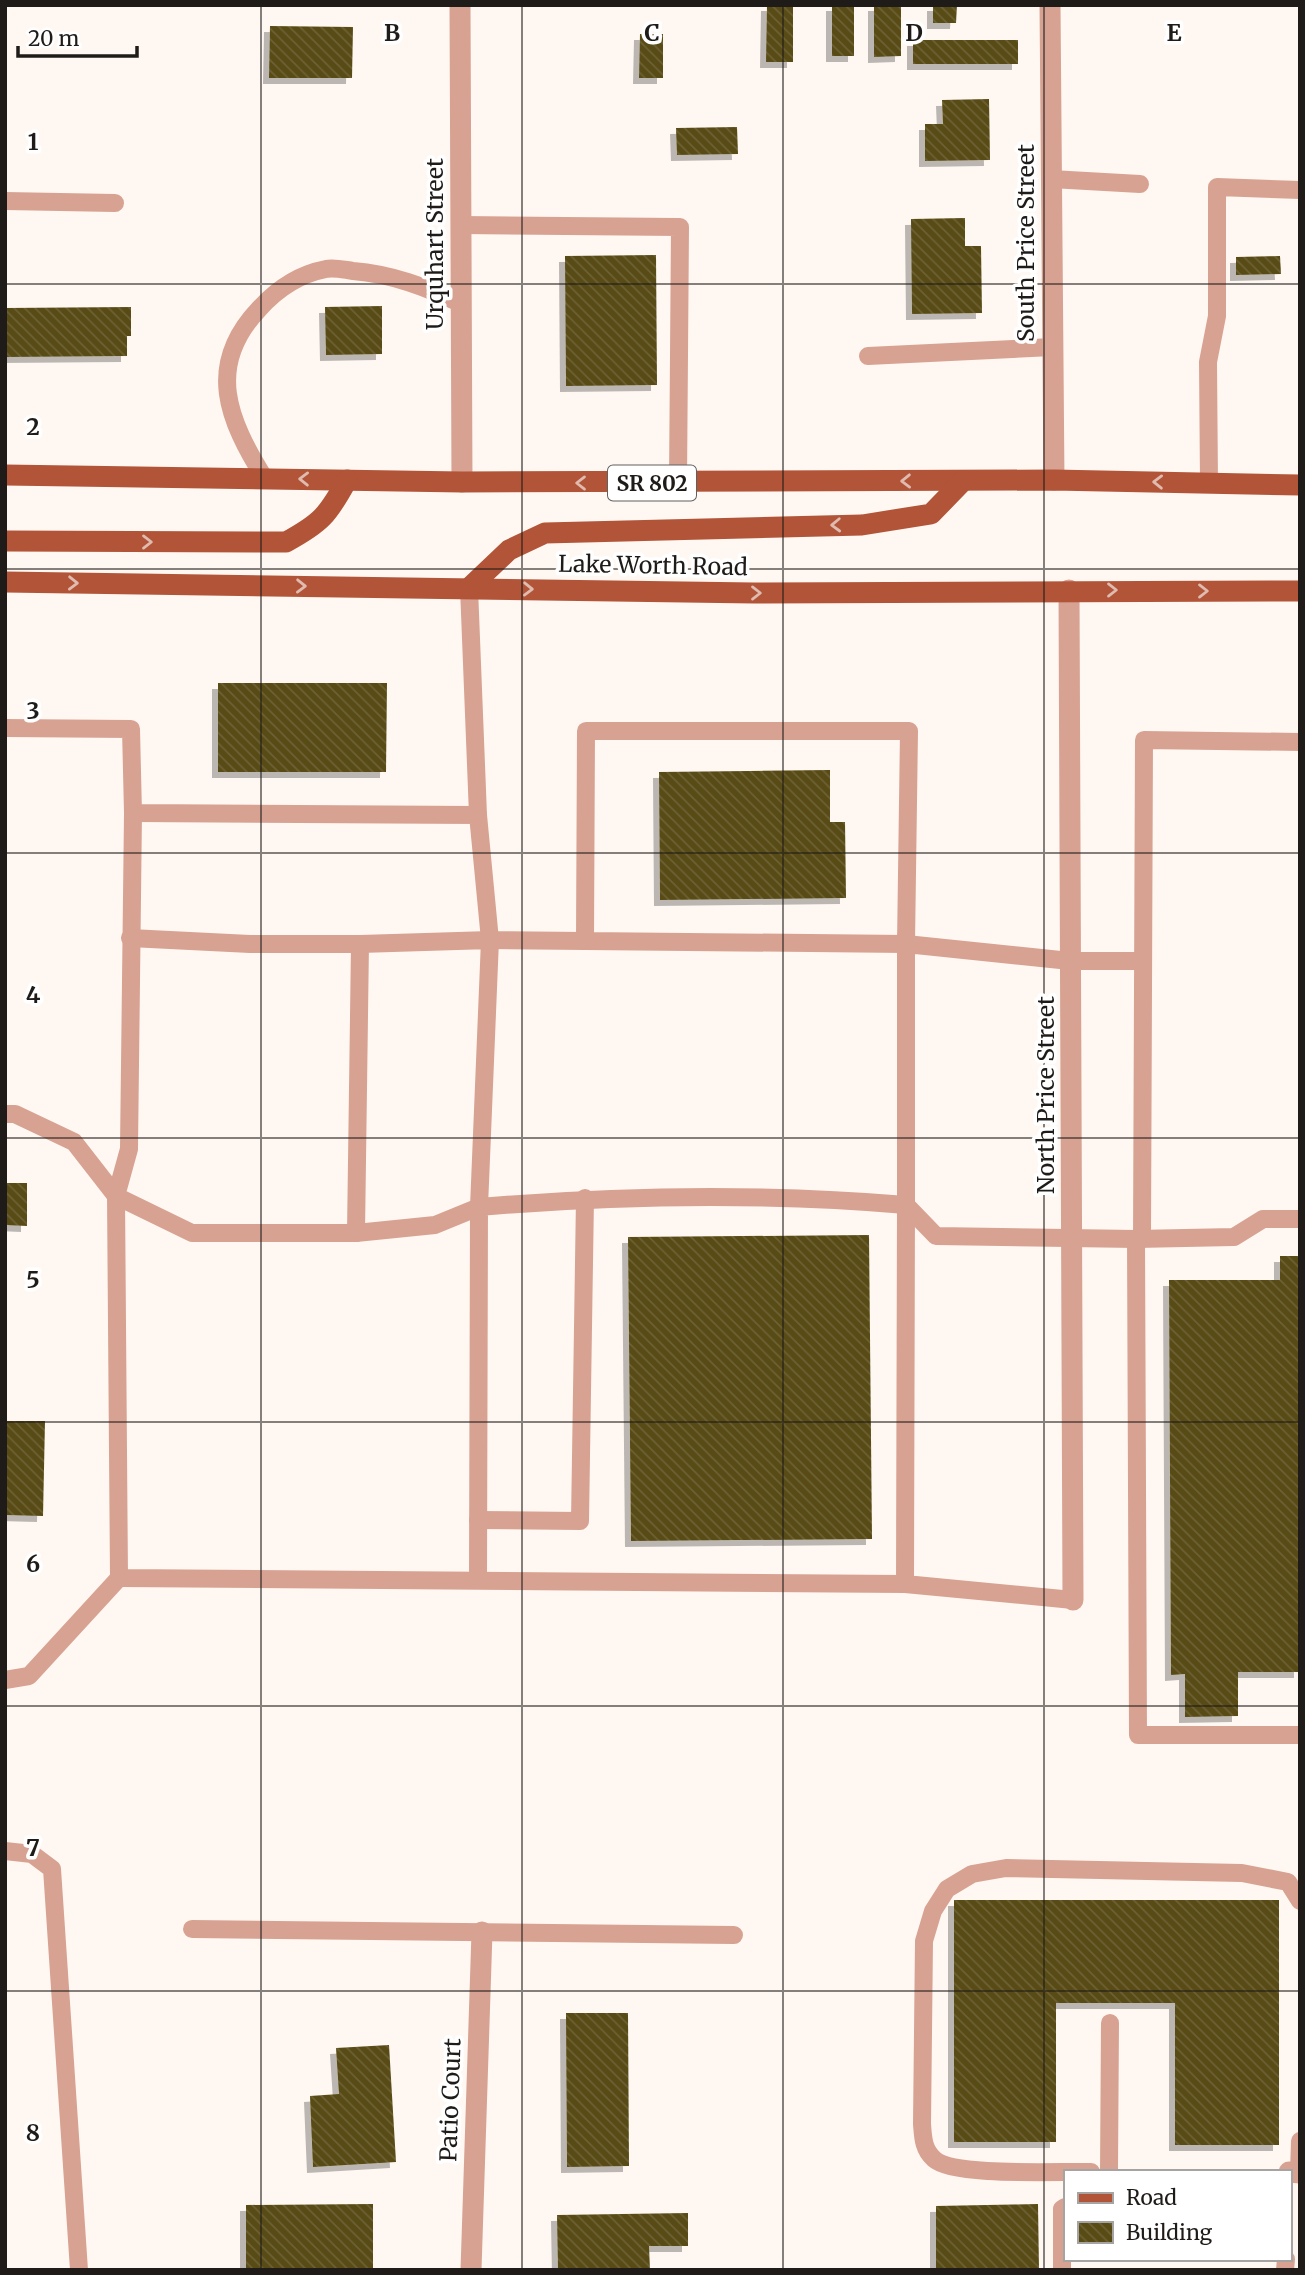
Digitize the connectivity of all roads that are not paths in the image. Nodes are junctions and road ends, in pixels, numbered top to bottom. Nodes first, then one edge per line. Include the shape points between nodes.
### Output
1 (460, 5) edge
2 (1050, 5) edge
3 (1051, 179) junction
4 (1140, 184) dead end
5 (1300, 190) edge
6 (5, 201) edge
7 (115, 204) dead end
8 (460, 225) junction
9 (460, 303) junction
10 (1052, 347) junction
11 (867, 355) dead end
12 (5, 475) edge
13 (265, 479) junction
14 (347, 480) junction
15 (1054, 480) junction
16 (963, 481) junction
17 (462, 482) junction
18 (678, 483) junction
19 (1209, 483) junction
20 (1300, 485) edge
21 (5, 541) edge
22 (5, 582) edge
23 (469, 588) junction
24 (1069, 590) junction
25 (1300, 591) edge
26 (5, 728) edge
27 (1300, 742) edge
28 (132, 813) junction
29 (478, 815) junction
30 (130, 938) junction
31 (490, 940) junction
32 (585, 941) junction
33 (360, 944) junction
34 (906, 944) junction
35 (1070, 961) junction
36 (1141, 961) junction
37 (5, 1114) edge
38 (116, 1196) junction
39 (585, 1198) junction
40 (906, 1205) junction
41 (479, 1207) junction
42 (1300, 1219) edge
43 (356, 1233) junction
44 (1072, 1238) junction
45 (1139, 1239) junction
46 (478, 1520) junction
47 (120, 1578) junction
48 (478, 1580) junction
49 (905, 1584) junction
50 (1073, 1600) joint
51 (5, 1680) edge
52 (1300, 1735) edge
53 (5, 1851) edge
54 (1300, 1901) edge
55 (192, 1929) dead end
56 (482, 1932) junction
57 (734, 1936) dead end
58 (1110, 2023) dead end
59 (1300, 2141) edge
60 (1108, 2170) edge
61 (1064, 2171) edge
62 (1299, 2173) edge
63 (1064, 2208) edge
64 (79, 2270) edge
65 (471, 2270) edge
66 (1062, 2270) edge

1 - 8 street, Urquhart Street
2 - 3 street, South Price Street
3 - 4 lane
3 - 10 street, South Price Street
5 - 19 lane via 1217,187 1217,316 1208,362
6 - 7 lane
8 - 9 street, Urquhart Street
8 - 18 lane via 680,227
9 - 13 lane via 387,274 328,268 278,288 248,320 227,359 229,403 243,445
9 - 17 street, Urquhart Street
10 - 11 lane
10 - 15 street, South Price Street
12 - 13 main road, SR 802
14 -> 13 main road, SR 802
14 - 17 main road, SR 802
21 -> 14 main road via 286,542 316,526
15 - 16 main road, SR 802
19 -> 15 main road, SR 802
16 -> 18 main road, SR 802
16 -> 23 main road via 931,514 862,525 545,533 509,550
18 -> 17 main road, SR 802
19 - 20 main road, SR 802
22 -> 23 main road, Lake Worth Road
23 -> 24 main road, Lake Worth Road via 754,593
23 - 29 lane
24 -> 25 main road, Lake Worth Road
24 - 35 street, North Price Street
26 - 28 lane via 131,729
27 - 36 lane via 1144,740
28 - 29 lane
28 - 30 lane
29 - 31 lane
30 - 33 lane
30 - 38 lane via 129,1149
31 - 32 lane
31 - 33 lane
31 - 41 lane
32 - 34 lane
32 - 34 lane via 586,731 909,731
33 - 43 lane
34 - 35 lane
34 - 40 lane
35 - 36 lane
35 - 44 street, North Price Street
36 - 45 lane
37 - 38 lane via 15,1114 74,1142
38 - 43 lane via 192,1233
38 - 47 lane
39 - 40 lane via 803,1197
39 - 41 lane
39 - 46 lane via 580,1521
40 - 44 lane via 936,1236
40 - 49 lane
41 - 43 lane via 435,1225
41 - 46 lane
42 - 45 lane via 1264,1220 1234,1237
44 - 45 lane
44 - 50 street, North Price Street
45 - 52 lane via 1138,1735
46 - 48 lane
47 - 48 lane
47 - 51 lane via 29,1676
48 - 49 lane
49 - 50 lane
53 - 64 lane via 32,1854 52,1870
54 - 61 lane via 1288,1882 1242,1873 1006,1868 972,1874 947,1889 933,1911 924,1941 924,2146 935,2160 958,2169
55 - 56 lane
56 - 57 lane
56 - 65 street, Patio Court
58 - 60 lane
59 - 62 lane
63 - 66 lane

